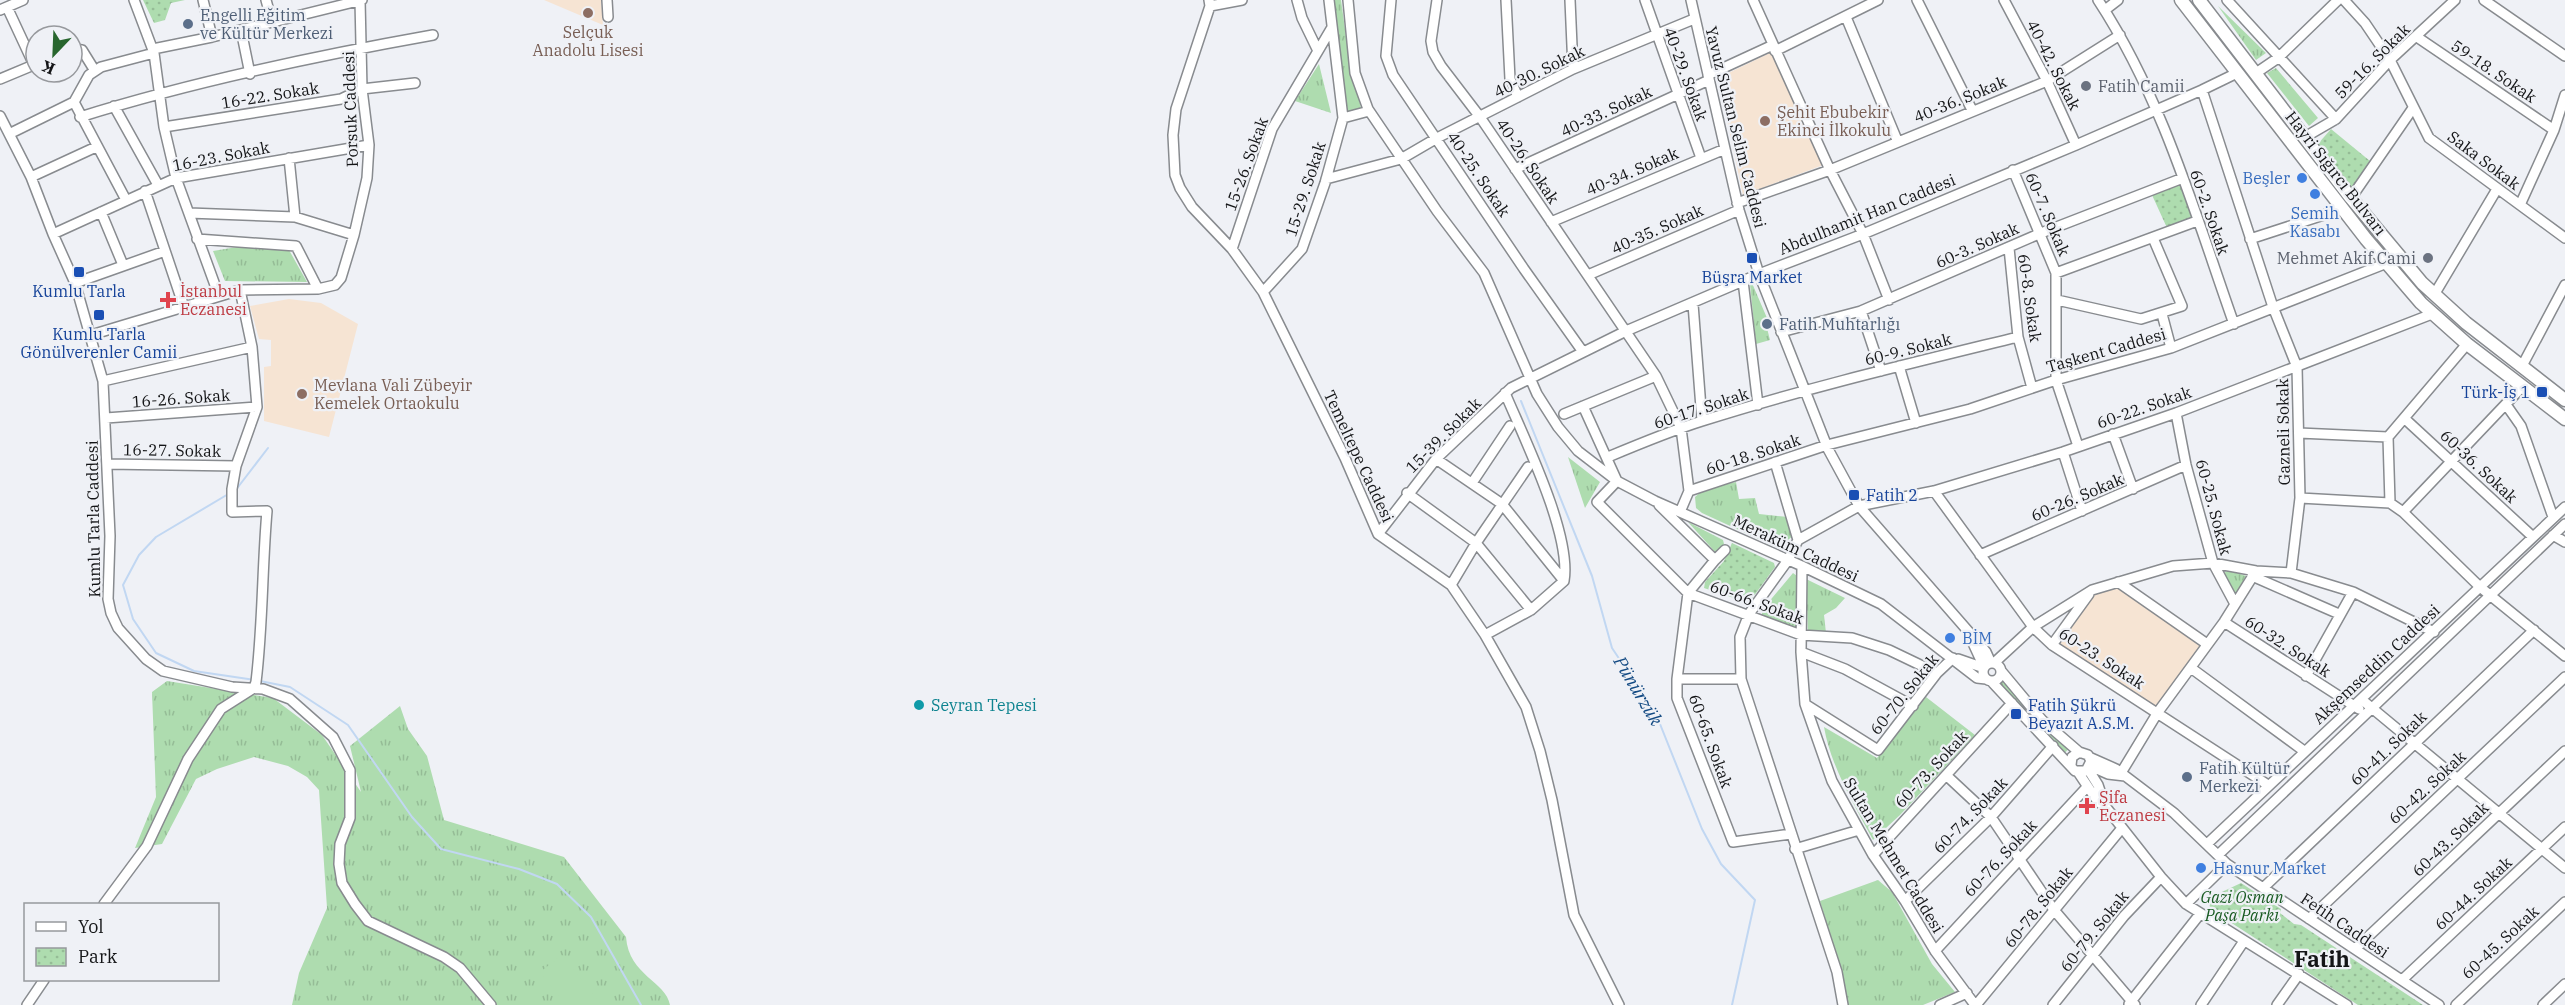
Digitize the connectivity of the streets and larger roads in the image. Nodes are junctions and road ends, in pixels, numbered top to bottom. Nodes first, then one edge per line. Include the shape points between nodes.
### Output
1 (23, 0) edge
2 (134, 0) edge
3 (203, 0) edge
4 (266, 0) edge
5 (361, 0) edge
6 (607, 0) edge
7 (1242, 0) edge
8 (1297, 0) edge
9 (1329, 0) edge
10 (1348, 0) edge
11 (1391, 0) edge
12 (1437, 0) edge
13 (1506, 0) edge
14 (1570, 0) edge
15 (1645, 0) edge
16 (1690, 0) edge
17 (1753, 0) edge
18 (1878, 0) edge
19 (1917, 0) edge
20 (2004, 0) edge
21 (2098, 0) edge
22 (2118, 0) edge
23 (2181, 0) edge
24 (2200, 0) edge
25 (2227, 0) edge
26 (2338, 0) edge
27 (2344, 0) edge
28 (2455, 0) edge
29 (2484, 0) edge
30 (1209, 3) edge
31 (4, 8) edge
32 (2104, 10) junction
33 (608, 17) dead end
34 (1846, 17) junction
35 (1694, 19) junction
36 (272, 22) junction
37 (1331, 29) junction
38 (241, 30) junction
39 (433, 35) dead end
40 (1655, 35) junction
41 (2120, 36) junction
42 (2417, 36) junction
43 (212, 37) junction
44 (24, 45) edge
45 (363, 48) junction
46 (1774, 48) junction
47 (153, 51) junction
48 (1318, 51) junction
49 (84, 53) edge
50 (2565, 56) edge
51 (2278, 58) junction
52 (2390, 60) junction
53 (24, 69) edge
54 (1574, 69) junction
55 (95, 71) junction
56 (2237, 73) junction
57 (2256, 73) junction
58 (250, 74) junction
59 (1709, 78) junction
60 (0, 79) edge
61 (2047, 81) junction
62 (415, 83) dead end
63 (362, 89) junction
64 (2202, 90) junction
65 (158, 94) junction
66 (1678, 94) junction
67 (2565, 95) edge
68 (1518, 97) junction
69 (74, 102) junction
70 (114, 106) junction
71 (2412, 108) junction
72 (1972, 110) junction
73 (2157, 110) junction
74 (1370, 111) junction
75 (0, 116) edge
76 (80, 117) junction
77 (1480, 117) junction
78 (1343, 118) junction
79 (2336, 119) junction
80 (164, 126) junction
81 (2554, 130) junction
82 (11, 133) junction
83 (2305, 137) junction
84 (1437, 138) junction
85 (1898, 140) junction
86 (369, 145) junction
87 (2076, 145) junction
88 (96, 147) junction
89 (1725, 149) junction
90 (289, 158) junction
91 (1701, 158) junction
92 (1401, 159) junction
93 (1515, 169) junction
94 (1830, 170) junction
95 (2013, 170) junction
96 (31, 177) junction
97 (176, 178) junction
98 (2182, 178) junction
99 (1326, 179) junction
100 (158, 185) junction
101 (2497, 189) junction
102 (145, 191) junction
103 (2351, 198) junction
104 (126, 200) junction
105 (2520, 205) junction
106 (1738, 207) junction
107 (2342, 208) junction
108 (101, 212) junction
109 (189, 213) junction
110 (295, 217) junction
111 (2197, 220) junction
112 (1551, 222) junction
113 (2041, 233) junction
114 (53, 234) junction
115 (1863, 234) junction
116 (354, 235) junction
117 (2153, 238) junction
118 (2565, 238) edge
119 (197, 239) junction
120 (2250, 239) junction
121 (2008, 248) junction
122 (1232, 249) junction
123 (165, 251) junction
124 (2387, 263) junction
125 (123, 265) junction
126 (2056, 273) junction
127 (1759, 274) junction
128 (1588, 275) junction
129 (1743, 281) junction
130 (75, 283) junction
131 (2565, 285) edge
132 (318, 289) junction
133 (240, 290) junction
134 (1263, 292) junction
135 (219, 296) junction
136 (2434, 296) junction
137 (1888, 300) junction
138 (2057, 300) junction
139 (1693, 304) junction
140 (184, 307) junction
141 (2273, 307) junction
142 (1861, 310) junction
143 (2162, 314) junction
144 (2432, 314) junction
145 (2234, 324) junction
146 (1626, 331) junction
147 (1781, 332) junction
148 (91, 335) junction
149 (2018, 337) junction
150 (2467, 344) junction
151 (252, 347) junction
152 (2171, 348) junction
153 (1583, 352) junction
154 (1899, 366) junction
155 (2522, 366) junction
156 (2297, 367) junction
157 (1881, 371) junction
158 (1656, 376) junction
159 (1530, 378) junction
160 (2056, 380) junction
161 (103, 381) junction
162 (2522, 387) junction
163 (2032, 388) junction
164 (1508, 391) junction
165 (1805, 391) junction
166 (2565, 400) edge
167 (1758, 405) junction
168 (1583, 406) junction
169 (2507, 406) junction
170 (257, 407) junction
171 (2176, 412) junction
172 (1564, 414) dead end
173 (106, 418) junction
174 (2404, 418) junction
175 (2565, 419) edge
176 (1702, 421) junction
177 (1916, 423) junction
178 (1510, 426) dead end
179 (1681, 428) junction
180 (2299, 433) junction
181 (2113, 434) junction
182 (2388, 437) junction
183 (1827, 446) junction
184 (2078, 446) junction
185 (2063, 452) junction
186 (1608, 457) junction
187 (1436, 459) junction
188 (2452, 461) junction
189 (1775, 462) junction
190 (107, 464) junction
191 (2186, 465) junction
192 (236, 466) junction
193 (1528, 467) dead end
194 (1617, 481) junction
195 (1472, 483) junction
196 (2133, 489) junction
197 (1934, 490) junction
198 (1689, 491) junction
199 (1407, 493) junction
200 (2300, 498) junction
201 (1655, 501) junction
202 (2390, 503) junction
203 (1502, 504) junction
204 (1859, 506) junction
205 (2565, 507) edge
206 (2082, 511) junction
207 (1680, 512) junction
208 (2403, 512) junction
209 (2553, 517) junction
210 (2565, 524) edge
211 (1378, 534) junction
212 (2553, 535) junction
213 (2533, 537) junction
214 (1798, 540) junction
215 (2565, 542) edge
216 (1476, 543) junction
217 (1725, 549) dead end
218 (1980, 555) junction
219 (1715, 560) junction
220 (1788, 560) junction
221 (2213, 563) junction
222 (1802, 566) junction
223 (2254, 573) junction
224 (2291, 573) junction
225 (1564, 581) junction
226 (2118, 582) junction
227 (1451, 585) junction
228 (2480, 586) junction
229 (2092, 590) junction
230 (2353, 592) junction
231 (1688, 593) junction
232 (2491, 595) junction
233 (2235, 604) junction
234 (1531, 610) junction
235 (1749, 614) junction
236 (2339, 614) junction
237 (2224, 622) junction
238 (2033, 627) junction
239 (2534, 630) junction
240 (1968, 631) junction
241 (2434, 632) junction
242 (1485, 635) junction
243 (1801, 635) junction
244 (2207, 644) junction
245 (1974, 645) junction
246 (2052, 645) junction
247 (1801, 652) junction
248 (2565, 656) edge
249 (1956, 659) junction
250 (1988, 665) junction
251 (2191, 668) junction
252 (2002, 672) junction
253 (1937, 673) junction
254 (2306, 676) junction
255 (2565, 677) edge
256 (1677, 679) junction
257 (1741, 679) junction
258 (1988, 680) junction
259 (255, 682) junction
260 (2012, 703) junction
261 (2358, 703) junction
262 (1805, 704) junction
263 (1913, 706) junction
264 (2369, 710) junction
265 (2158, 712) junction
266 (2414, 744) junction
267 (2053, 746) junction
268 (2304, 751) junction
269 (2565, 751) edge
270 (2079, 752) junction
271 (2089, 764) junction
272 (2074, 768) junction
273 (1946, 775) junction
274 (2123, 775) junction
275 (2457, 779) junction
276 (2268, 785) junction
277 (2087, 787) junction
278 (2105, 806) junction
279 (2499, 813) junction
280 (1992, 817) junction
281 (2565, 827) edge
282 (2122, 828) junction
283 (1859, 831) junction
284 (1791, 834) junction
285 (2207, 844) junction
286 (1795, 849) junction
287 (2542, 849) junction
288 (1873, 855) junction
289 (2218, 855) junction
290 (2020, 858) junction
291 (2227, 864) junction
292 (2565, 868) edge
293 (2161, 877) junction
294 (2263, 888) junction
295 (1905, 901) junction
296 (2565, 902) edge
297 (105, 903) edge
298 (2187, 904) junction
299 (2054, 910) junction
300 (2200, 914) junction
301 (2309, 919) junction
302 (2244, 941) junction
303 (2355, 950) junction
304 (1935, 951) junction
305 (2093, 957) junction
306 (2299, 974) junction
307 (2402, 980) junction
308 (43, 981) edge
309 (2565, 984) edge
310 (1967, 993) junction
311 (2131, 1004) edge
312 (27, 1005) edge
313 (491, 1005) edge
314 (1619, 1005) edge
315 (1843, 1005) edge
316 (1940, 1005) edge
317 (1976, 1005) edge
318 (2053, 1005) edge
319 (2201, 1005) edge
320 (2277, 1005) edge
321 (2347, 1005) edge
322 (2439, 1005) edge
323 (2456, 1005) edge
324 (2542, 1005) edge

1 - 31 street
2 - 47 street
3 - 43 street
4 - 36 street
5 - 36 street
5 - 45 street, Porsuk Caddesi
6 - 33 street
7 - 30 street
8 - 48 street
9 - 37 street
10 - 74 street, Meraküm Caddesi via 1355,73
11 - 84 street, 40-25. Sokak via 1386,56 1393,75
12 - 77 street, 40-26. Sokak via 1433,52
13 - 68 street via 1510,79
14 - 54 street
15 - 40 street, 40-29. Sokak
16 - 35 street, Yavuz Sultan Selim Caddesi
17 - 46 street
18 - 34 street, 40-33. Sokak
19 - 72 street
20 - 61 street, 40-42. Sokak
21 - 32 street, 60-2. Sokak
22 - 32 street
23 - 56 street, Hayri Sığırcı Bulvarı
24 - 57 street, Hayri Sığırcı Bulvarı
25 - 51 street
26 - 51 street
27 - 52 street, Saka Sokak via 2365,22
28 - 42 street, 59-16. Sokak
29 - 50 street
30 - 122 street, Temeltepe Caddesi via 1176,109 1175,175 1192,207
31 - 44 street
32 - 41 street, 60-2. Sokak
34 - 46 street, 40-33. Sokak
34 - 85 street
35 - 40 street, 40-30. Sokak
35 - 59 street, Yavuz Sultan Selim Caddesi
36 - 38 street
37 - 48 street, 15-26. Sokak
37 - 78 street
38 - 43 street
38 - 58 street
39 - 45 street
40 - 54 street, 40-30. Sokak
40 - 66 street, 40-29. Sokak
41 - 61 street, 40-36. Sokak
41 - 73 street, 60-2. Sokak
42 - 52 street, 59-16. Sokak
42 - 81 street, 59-18. Sokak
43 - 47 street
45 - 58 street
45 - 63 street, Porsuk Caddesi
46 - 59 street, 40-33. Sokak
46 - 94 street
47 - 55 street
47 - 65 street
48 - 122 street, 15-26. Sokak via 1272,129
49 - 55 street
51 - 57 street
51 - 79 street
52 - 71 street, Saka Sokak
52 - 79 street, 59-16. Sokak
53 - 60 street
54 - 68 street, 40-30. Sokak
55 - 69 street
56 - 64 street, Abdulhamit Han Caddesi
56 - 107 street, Hayri Sığırcı Bulvarı
57 - 83 street, Hayri Sığırcı Bulvarı
58 - 65 street
59 - 66 street, 40-33. Sokak
59 - 89 street, Yavuz Sultan Selim Caddesi
61 - 72 street, 40-36. Sokak
61 - 87 street, 40-42. Sokak
62 - 63 street, 16-22. Sokak
63 - 80 street, 16-22. Sokak via 341,99
63 - 86 street, Porsuk Caddesi
64 - 73 street, Abdulhamit Han Caddesi
64 - 120 street, Gazneli Sokak
65 - 70 street
65 - 80 street
66 - 91 street, 40-29. Sokak
66 - 93 street, 40-33. Sokak
67 - 81 street
68 - 77 street, 40-30. Sokak
69 - 76 street
69 - 82 street
70 - 76 street
70 - 100 street
71 - 101 street, Saka Sokak via 2429,138
71 - 103 street
72 - 85 street, 40-36. Sokak
73 - 87 street, Abdulhamit Han Caddesi
73 - 98 street, 60-2. Sokak
74 - 78 street
74 - 92 street, Meraküm Caddesi
75 - 82 street, Kumlu Tarla Caddesi
76 - 88 street
77 - 84 street, 40-30. Sokak
77 - 93 street, 40-26. Sokak
78 - 99 street, 15-29. Sokak
79 - 83 street, 59-16. Sokak
80 - 97 street
81 - 105 street
82 - 96 street, Kumlu Tarla Caddesi
83 - 103 street, Hayri Sığırcı Bulvarı
84 - 92 street, 40-30. Sokak
84 - 153 street, 40-25. Sokak
85 - 94 street, 40-36. Sokak
86 - 90 street, 16-23. Sokak
86 - 116 street, Porsuk Caddesi via 367,178
87 - 95 street, Abdulhamit Han Caddesi
88 - 96 street
88 - 104 street
89 - 91 street, 40-34. Sokak
89 - 106 street, Yavuz Sultan Selim Caddesi
90 - 97 street, 16-23. Sokak
90 - 110 street
91 - 112 street, 40-34. Sokak
92 - 99 street, 40-30. Sokak
92 - 159 street, Meraküm Caddesi via 1484,273
93 - 112 street, 40-26. Sokak
94 - 106 street, 40-36. Sokak
94 - 115 street
95 - 113 street, 60-7. Sokak
95 - 115 street, Abdulhamit Han Caddesi
96 - 114 street, Kumlu Tarla Caddesi
97 - 100 street, 16-23. Sokak
97 - 109 street
98 - 111 street, 60-2. Sokak
98 - 113 street, 60-3. Sokak
99 - 134 street, 15-29. Sokak via 1302,249
100 - 102 street, 16-23. Sokak
101 - 105 street, Saka Sokak
101 - 136 street
102 - 104 street, 16-23. Sokak
102 - 123 street
103 - 136 street, Hayri Sığırcı Bulvarı
104 - 108 street, 16-23. Sokak
105 - 118 street, Saka Sokak
106 - 127 street, Yavuz Sultan Selim Caddesi
106 - 128 street, 40-35. Sokak
107 - 120 street
107 - 124 street, Hayri Sığırcı Bulvarı
108 - 114 street, 16-23. Sokak
108 - 125 street
109 - 110 street
109 - 119 street
110 - 116 street
111 - 117 street
111 - 145 street, 60-2. Sokak
112 - 128 street, 40-26. Sokak
113 - 121 street, 60-3. Sokak
113 - 126 street, 60-7. Sokak
114 - 130 street, Kumlu Tarla Caddesi
115 - 127 street, Abdulhamit Han Caddesi
115 - 137 street
116 - 132 street, Porsuk Caddesi via 341,278 334,285
117 - 126 street
117 - 143 street via 2182,306
119 - 132 street via 296,246
119 - 135 street
120 - 141 street, Gazneli Sokak
121 - 137 street, 60-3. Sokak
121 - 149 street, 60-8. Sokak
122 - 134 street, Temeltepe Caddesi
123 - 125 street
123 - 140 street
124 - 141 street, Taşkent Caddesi
124 - 144 street, Hayri Sığırcı Bulvarı
125 - 130 street
126 - 138 street, 60-7. Sokak
127 - 129 street, Abdulhamit Han Caddesi
127 - 147 street, Yavuz Sultan Selim Caddesi
128 - 146 street, 40-26. Sokak
129 - 139 street, Abdulhamit Han Caddesi
129 - 167 street
130 - 148 street, Kumlu Tarla Caddesi
131 - 155 street
132 - 133 street
133 - 135 street
133 - 151 street
134 - 211 street, Temeltepe Caddesi
135 - 140 street
136 - 155 street, Hayri Sığırcı Bulvarı
137 - 142 street, 60-3. Sokak
138 - 143 street via 2141,319
138 - 160 street, 60-7. Sokak
139 - 146 street, Abdulhamit Han Caddesi
139 - 176 street
140 - 148 street
141 - 145 street, Taşkent Caddesi
141 - 156 street, Gazneli Sokak
142 - 147 street, 60-3. Sokak
142 - 157 street
143 - 152 street
144 - 150 street, Hayri Sığırcı Bulvarı
144 - 156 street, 60-22. Sokak
145 - 152 street, Taşkent Caddesi
146 - 153 street, Abdulhamit Han Caddesi
146 - 158 street, 40-26. Sokak
147 - 165 street, Yavuz Sultan Selim Caddesi
148 - 161 street, Kumlu Tarla Caddesi
149 - 154 street, 60-9. Sokak
149 - 163 street, 60-8. Sokak
150 - 162 street, Hayri Sığırcı Bulvarı
150 - 174 street
151 - 161 street
151 - 170 street
152 - 160 street, Taşkent Caddesi
153 - 159 street, Abdulhamit Han Caddesi
154 - 157 street, 60-9. Sokak
154 - 177 street
155 - 166 street, Hayri Sığırcı Bulvarı
156 - 171 street, 60-22. Sokak
156 - 180 street, Gazneli Sokak
157 - 165 street, 60-9. Sokak
158 - 168 street
158 - 179 street, 40-26. Sokak
159 - 164 street, Abdulhamit Han Caddesi
159 - 194 street, Meraküm Caddesi via 1558,427 1578,451
160 - 163 street, Taşkent Caddesi
160 - 184 street, 60-7. Sokak
161 - 173 street, Kumlu Tarla Caddesi
162 - 169 street
162 - 175 street, Hayri Sığırcı Bulvarı
163 - 177 street, Taşkent Caddesi
164 - 187 street, 15-39. Sokak
164 - 225 street via 1564,547
165 - 167 street, 60-17. Sokak
165 - 183 street, Yavuz Sultan Selim Caddesi
167 - 176 street, 60-17. Sokak
168 - 172 street
168 - 186 street
169 - 188 street
169 - 209 street via 2521,426
170 - 173 street, 16-26. Sokak
170 - 192 street
171 - 181 street, 60-22. Sokak
171 - 191 street, 60-25. Sokak
173 - 190 street, Kumlu Tarla Caddesi
174 - 182 street
174 - 188 street, 60-36. Sokak
176 - 179 street, 60-17. Sokak
177 - 183 street, Taşkent Caddesi
178 - 195 street
179 - 186 street, 60-17. Sokak
179 - 198 street, 40-26. Sokak
180 - 182 street
180 - 200 street, Gazneli Sokak
181 - 184 street, 60-22. Sokak
181 - 196 street
182 - 202 street
183 - 189 street, 60-18. Sokak
183 - 204 street, Yavuz Sultan Selim Caddesi
184 - 185 street, 60-22. Sokak
185 - 197 street, 60-22. Sokak
185 - 206 street
186 - 194 street
187 - 195 street
187 - 199 street, 15-39. Sokak
188 - 208 street
188 - 213 street, 60-36. Sokak
189 - 198 street, 60-18. Sokak
189 - 214 street
190 - 192 street, 16-27. Sokak
190 - 259 street, Kumlu Tarla Caddesi via 108,599 118,628 146,660 163,671 232,687
191 - 196 street, 60-26. Sokak
191 - 221 street, 60-25. Sokak
192 - 259 street via 232,512 267,511
193 - 203 street
194 - 201 street, Meraküm Caddesi
194 - 231 street, 60-66. Sokak via 1597,502
195 - 203 street
196 - 206 street, 60-26. Sokak
197 - 204 street, 60-22. Sokak
197 - 218 street, 60-23. Sokak
198 - 207 street
199 - 211 street, 15-39. Sokak
199 - 216 street
200 - 202 street
200 - 224 street, Gazneli Sokak
201 - 207 street, Meraküm Caddesi
201 - 219 street
202 - 208 street
203 - 216 street
203 - 225 street
204 - 214 street, 60-22. Sokak
204 - 240 street, Yavuz Sultan Selim Caddesi
205 - 209 street, Akşemseddin Caddesi
206 - 218 street, 60-26. Sokak
207 - 220 street, Meraküm Caddesi
208 - 228 street
209 - 213 street, Akşemseddin Caddesi
210 - 212 street, Akşemseddin Caddesi
211 - 227 street, Temeltepe Caddesi
212 - 215 street
212 - 232 street, Akşemseddin Caddesi
213 - 228 street, Akşemseddin Caddesi
214 - 220 street
216 - 227 street
216 - 234 street
217 - 219 street
218 - 238 street, 60-23. Sokak
219 - 231 street
220 - 222 street, Meraküm Caddesi
220 - 235 street
221 - 223 street
221 - 226 street via 2173,566
221 - 233 street, 60-25. Sokak
222 - 243 street, Sultan Mehmet Caddesi
222 - 249 street, Meraküm Caddesi via 1881,604
223 - 224 street
223 - 233 street
223 - 236 street
224 - 230 street
225 - 234 street
226 - 229 street
226 - 244 street
227 - 242 street, Temeltepe Caddesi
228 - 232 street
228 - 241 street, Akşemseddin Caddesi
229 - 238 street
229 - 246 street
230 - 236 street
230 - 241 street
231 - 235 street, 60-66. Sokak
231 - 256 street, 60-65. Sokak
232 - 239 street
232 - 264 street, Akşemseddin Caddesi
233 - 237 street
234 - 242 street
235 - 243 street, 60-66. Sokak
235 - 257 street via 1740,637
236 - 254 street
237 - 244 street
237 - 254 street, 60-32. Sokak
238 - 246 street, 60-23. Sokak
238 - 250 street
239 - 248 street
239 - 266 street, 60-41. Sokak
240 - 245 street, Yavuz Sultan Selim Caddesi
240 - 250 street, Yavuz Sultan Selim Caddesi via 1986,652
241 - 261 street, Akşemseddin Caddesi
242 - 314 street, Temeltepe Caddesi via 1526,707 1552,800 1574,915
243 - 247 street, Sultan Mehmet Caddesi
243 - 253 street, 60-66. Sokak via 1852,638
244 - 251 street
245 - 249 street, 60-70. Sokak via 1970,657
245 - 250 street, Yavuz Sultan Selim Caddesi
246 - 265 street, 60-23. Sokak
247 - 262 street, Sultan Mehmet Caddesi
247 - 263 street via 1845,669
249 - 250 street, Meraküm Caddesi
249 - 253 street, 60-70. Sokak
249 - 258 street, Meraküm Caddesi via 1977,678
250 - 252 street via 2000,666
250 - 258 street via 1983,674
251 - 265 street
251 - 268 street
252 - 258 street via 1999,678
252 - 270 street via 2042,720
253 - 263 street, 60-70. Sokak
254 - 261 street, 60-32. Sokak
255 - 275 street, 60-42. Sokak
256 - 257 street
256 - 284 street, 60-65. Sokak via 1677,698 1734,842
257 - 284 street
258 - 260 street, Meraküm Caddesi
259 - 297 street via 221,709 188,759 147,846
259 - 313 street, Kumlu Tarla Caddesi via 290,699 333,737 345,756 350,770 351,802 339,864 342,883 355,904 368,921 460,968
260 - 267 street, Meraküm Caddesi
260 - 273 street, 60-73. Sokak
261 - 264 street, 60-32. Sokak
261 - 268 street, Akşemseddin Caddesi
262 - 263 street, 60-70. Sokak via 1878,750
262 - 283 street, Sultan Mehmet Caddesi via 1832,781
264 - 266 street, 60-32. Sokak
264 - 289 street, Akşemseddin Caddesi
265 - 274 street
265 - 276 street, 60-23. Sokak
266 - 275 street, 60-32. Sokak
266 - 294 street, 60-41. Sokak
267 - 272 street, Meraküm Caddesi
267 - 280 street, 60-74. Sokak
268 - 276 street, Akşemseddin Caddesi
269 - 279 street, 60-43. Sokak
270 - 271 street
270 - 272 street via 2072,757
271 - 272 street
271 - 274 street, Fetih Caddesi via 2110,765
271 - 278 street
272 - 277 street, Meraküm Caddesi
273 - 280 street
273 - 288 street, 60-73. Sokak
274 - 285 street, Fetih Caddesi via 2174,813
275 - 279 street, 60-32. Sokak
275 - 301 street, 60-42. Sokak
276 - 285 street, Akşemseddin Caddesi
277 - 278 street, Meraküm Caddesi
277 - 290 street, 60-76. Sokak
278 - 282 street
279 - 287 street, 60-32. Sokak
279 - 303 street, 60-43. Sokak
280 - 290 street
280 - 295 street, 60-74. Sokak
281 - 287 street, 60-44. Sokak
282 - 293 street
282 - 299 street, 60-78. Sokak
283 - 286 street
283 - 288 street, Sultan Mehmet Caddesi
284 - 286 street
285 - 289 street, Fetih Caddesi
286 - 315 street via 1837,972
287 - 292 street, 60-32. Sokak
287 - 307 street, 60-44. Sokak
288 - 295 street, Sultan Mehmet Caddesi
289 - 291 street, Fetih Caddesi
290 - 299 street
290 - 304 street, 60-76. Sokak
291 - 294 street, Fetih Caddesi
291 - 298 street
293 - 298 street
293 - 305 street, 60-79. Sokak
294 - 301 street, Fetih Caddesi
295 - 304 street, Sultan Mehmet Caddesi
296 - 323 street, 60-45. Sokak
298 - 300 street
299 - 305 street
299 - 317 street, 60-78. Sokak
300 - 302 street
300 - 311 street
301 - 303 street, Fetih Caddesi
302 - 306 street
302 - 319 street
303 - 307 street, Fetih Caddesi
304 - 310 street, Sultan Mehmet Caddesi
305 - 311 street
305 - 318 street, 60-79. Sokak
306 - 320 street
306 - 321 street
307 - 322 street, Fetih Caddesi
308 - 312 street
309 - 324 street
310 - 316 street
310 - 317 street, Sultan Mehmet Caddesi

